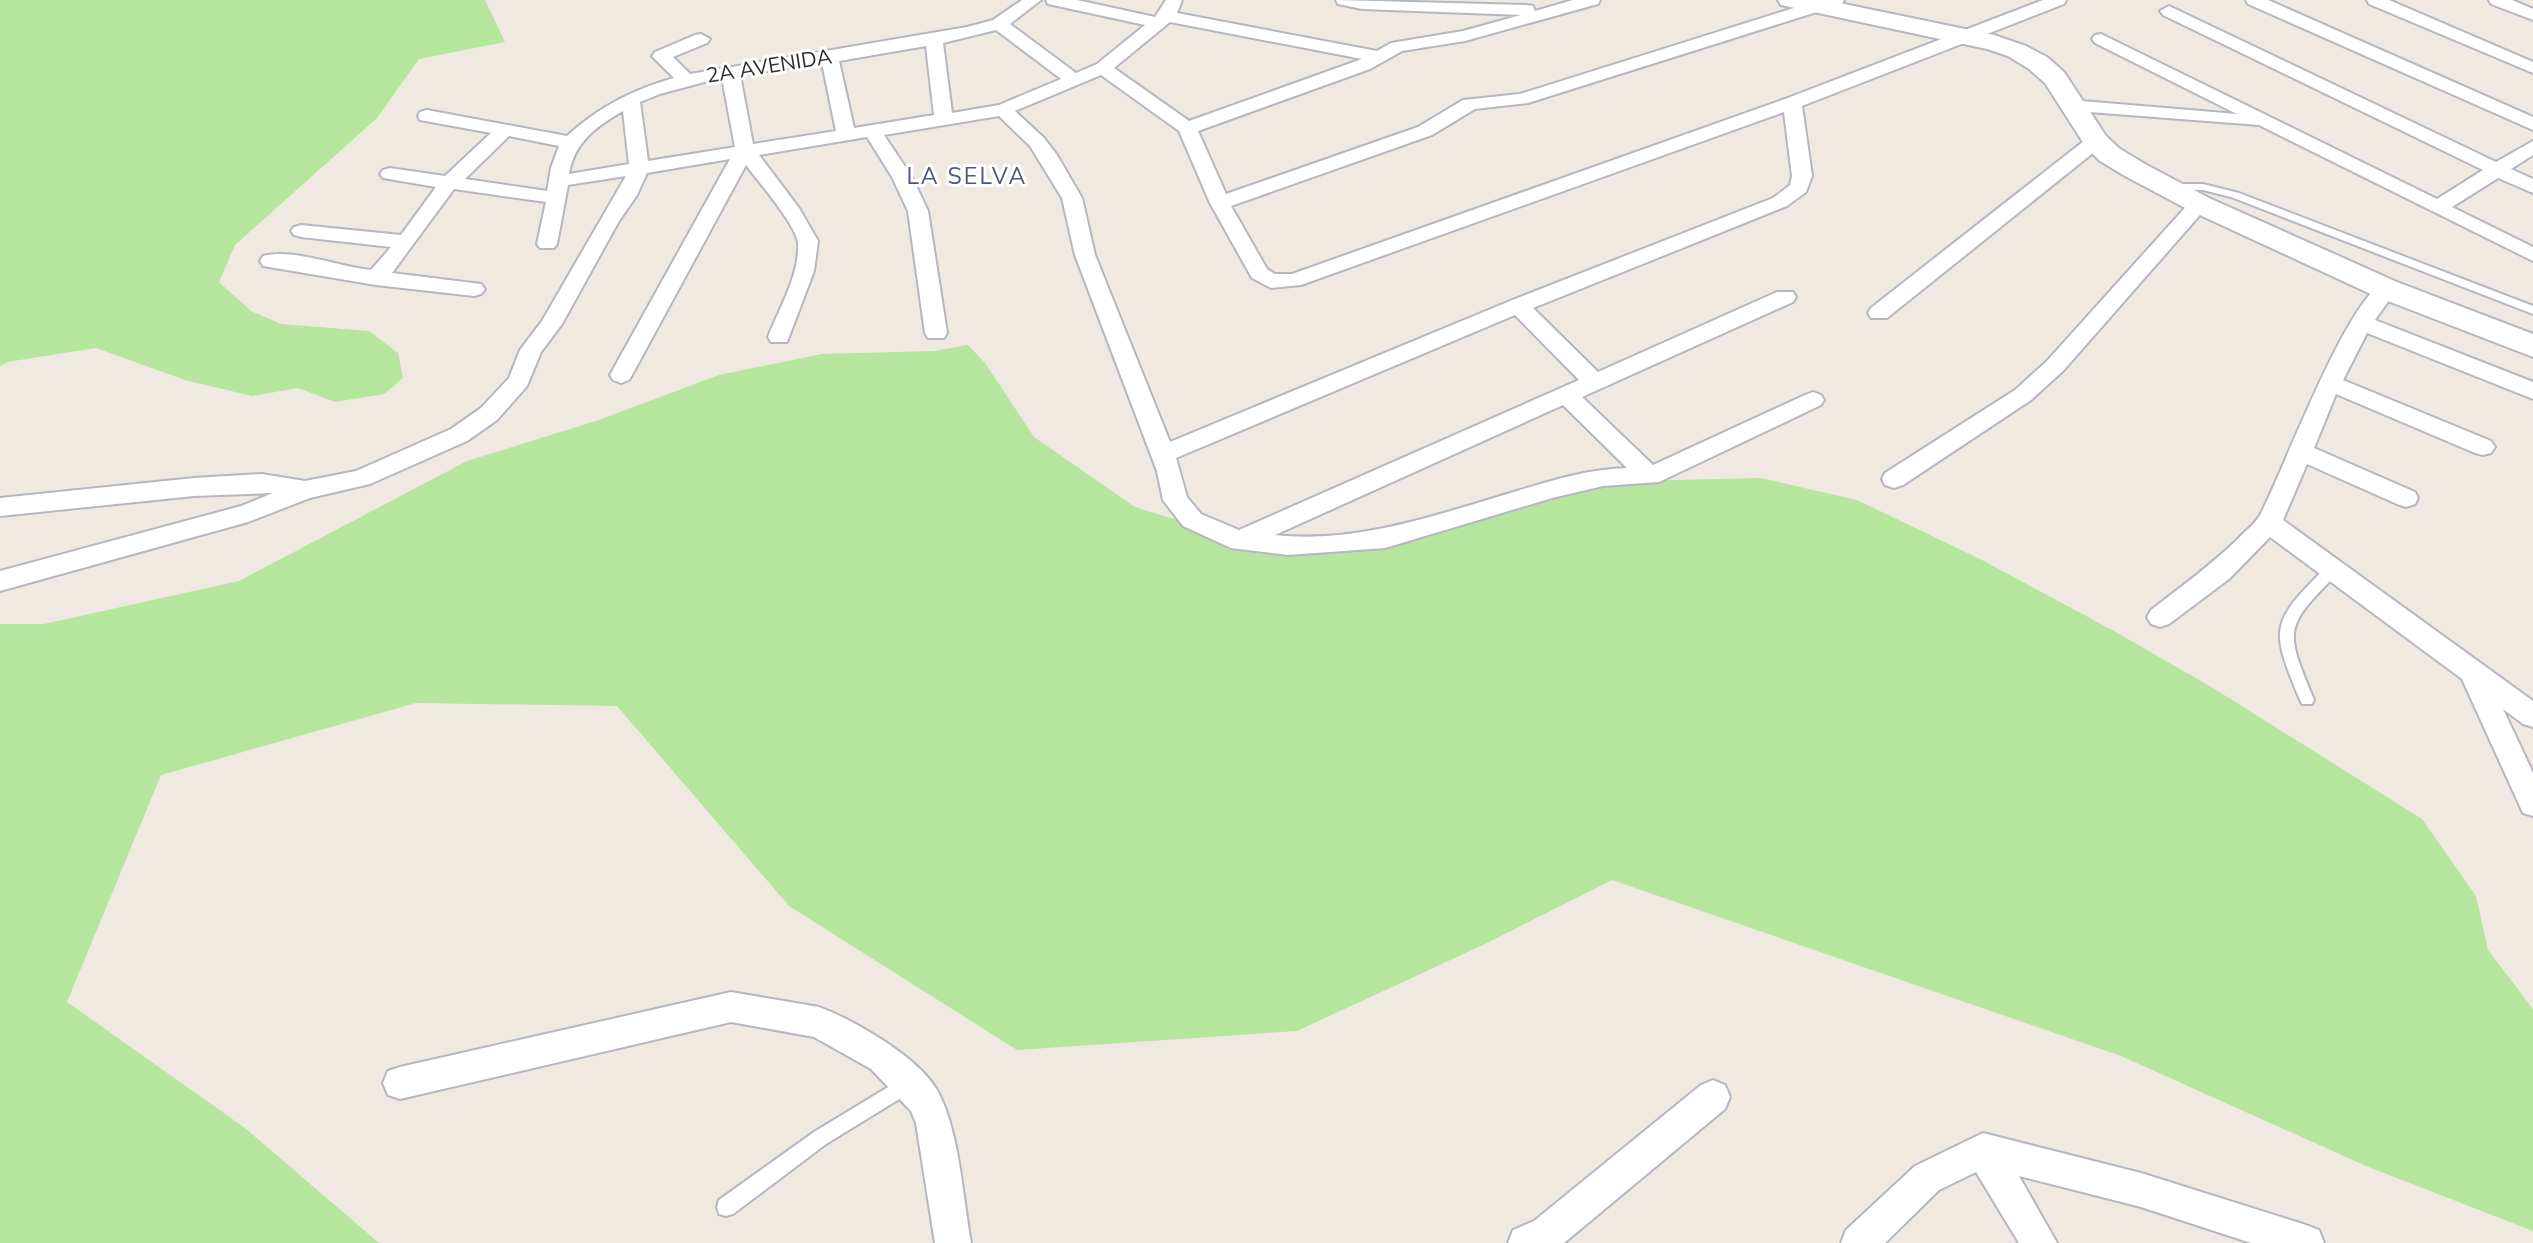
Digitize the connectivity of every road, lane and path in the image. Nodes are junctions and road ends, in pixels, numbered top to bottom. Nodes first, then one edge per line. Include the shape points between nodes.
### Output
1 (1033, 0) edge
2 (1054, 0) edge
3 (1344, 0) edge
4 (1592, 0) edge
5 (1790, 0) edge
6 (2058, 0) edge
7 (2254, 0) edge
8 (2375, 0) edge
9 (2497, 0) edge
10 (1828, 3) edge
11 (1550, 11) junction
12 (2169, 11) dead end
13 (1166, 13) edge
14 (2533, 15) edge
15 (999, 24) junction
16 (1959, 36) junction
17 (701, 39) dead end
18 (2101, 39) dead end
19 (934, 40) junction
20 (829, 57) junction
21 (1380, 57) junction
22 (1103, 68) junction
23 (2533, 68) edge
24 (730, 72) junction
25 (685, 79) junction
26 (1075, 81) junction
27 (631, 100) junction
28 (1792, 103) junction
29 (2070, 106) junction
30 (1003, 110) junction
31 (427, 116) dead end
32 (944, 121) junction
33 (2269, 123) junction
34 (2533, 124) edge
35 (1187, 128) junction
36 (506, 129) junction
37 (873, 132) junction
38 (846, 135) junction
39 (2096, 141) junction
40 (571, 142) junction
41 (2533, 147) edge
42 (745, 150) junction
43 (639, 168) junction
44 (2499, 170) junction
45 (390, 174) dead end
46 (448, 184) junction
47 (2168, 187) junction
48 (2533, 187) edge
49 (558, 189) junction
50 (1220, 203) junction
51 (2199, 204) junction
52 (2437, 208) junction
53 (301, 231) dead end
54 (406, 242) junction
55 (547, 244) dead end
56 (2533, 255) edge
57 (270, 261) dead end
58 (376, 278) junction
59 (474, 289) dead end
60 (2386, 289) junction
61 (1784, 297) dead end
62 (1518, 306) junction
63 (2533, 310) edge
64 (1879, 313) dead end
65 (2362, 323) junction
66 (936, 333) dead end
67 (779, 337) dead end
68 (2533, 346) edge
69 (621, 375) dead end
70 (1594, 381) junction
71 (2330, 383) junction
72 (2533, 391) edge
73 (1565, 394) junction
74 (1813, 400) dead end
75 (2483, 447) dead end
76 (2299, 452) junction
77 (1161, 455) junction
78 (1650, 476) junction
79 (1894, 479) dead end
80 (305, 490) junction
81 (2406, 498) dead end
82 (0, 507) edge
83 (2269, 523) junction
84 (1240, 541) junction
85 (2332, 570) junction
86 (0, 580) edge
87 (2160, 617) dead end
88 (2472, 671) junction
89 (2307, 700) dead end
90 (2533, 716) edge
91 (2533, 804) edge
92 (400, 1083) dead end
93 (909, 1083) junction
94 (1713, 1097) dead end
95 (1983, 1150) junction
96 (726, 1207) dead end
97 (1542, 1240) edge
98 (953, 1243) edge
99 (1859, 1243) edge
100 (2039, 1243) edge
101 (2306, 1243) edge

1 - 15 street, 2A AVENIDA
2 - 13 street
3 - 11 street
4 - 11 street
5 - 10 main road
6 - 16 street
7 - 34 street
8 - 23 street
9 - 14 street
10 - 16 main road
10 - 50 street via 1522,99 1470,104 1425,131
11 - 21 street via 1465,36 1397,47
12 - 44 street
13 - 21 street
13 - 22 street
15 - 19 street, 2A AVENIDA
15 - 26 street
16 - 28 street
16 - 29 main road via 2003,46 2038,63 2055,78
17 - 25 street via 662,56
18 - 33 street
19 - 20 street, 2A AVENIDA
19 - 32 street
20 - 24 street, 2A AVENIDA
20 - 38 street
21 - 35 street
22 - 26 street
22 - 35 street
24 - 25 street, 2A AVENIDA
24 - 42 street
25 - 27 street, 2A AVENIDA
26 - 30 street
27 - 40 street, 2A AVENIDA via 599,118
27 - 43 street
28 - 50 street via 1294,281 1271,281 1259,273
28 - 62 street via 1802,176 1799,188 1790,195
29 - 33 street
29 - 39 main road
30 - 32 street
30 - 77 street via 1037,142 1072,198 1085,255
31 - 36 street
32 - 37 street
33 - 52 street
35 - 50 street
36 - 40 street
36 - 46 street
37 - 38 street
37 - 66 street via 918,211
38 - 42 street
39 - 47 main road via 2110,155
39 - 64 street
40 - 49 street via 563,157
41 - 44 street
42 - 43 street
42 - 67 street via 792,212 807,241 804,271
42 - 69 street
43 - 49 street
43 - 80 street via 551,324 531,350 519,381 489,414 459,435 361,478
44 - 48 street
44 - 52 street
45 - 46 street
46 - 49 street
46 - 54 street
47 - 51 main road
47 - 63 lane via 2203,187 2235,195
49 - 55 street
51 - 60 main road
51 - 79 street via 2054,366 2022,395
52 - 56 street
53 - 54 street
54 - 58 street
57 - 58 street
58 - 59 street
60 - 65 street
60 - 68 main road
61 - 70 street
62 - 70 street
62 - 77 street
65 - 71 street
65 - 72 street
70 - 73 street
71 - 75 street
71 - 76 street
73 - 78 street
73 - 84 street
74 - 78 street
76 - 81 street
76 - 83 street
77 - 84 street via 1175,500 1192,520
78 - 84 street via 1590,480 1385,540 1288,546
80 - 82 street via 262,484 194,487
80 - 86 street via 248,513
83 - 85 street
83 - 87 street via 2220,572
85 - 88 street
85 - 89 lane via 2295,610 2284,631 2286,650
88 - 90 street
88 - 91 street
92 - 93 street via 731,1007 819,1022 883,1058
93 - 96 lane via 820,1138
93 - 98 street via 924,1100 933,1123
94 - 97 street
95 - 99 street via 1927,1178
95 - 100 street
95 - 101 street via 2141,1190

